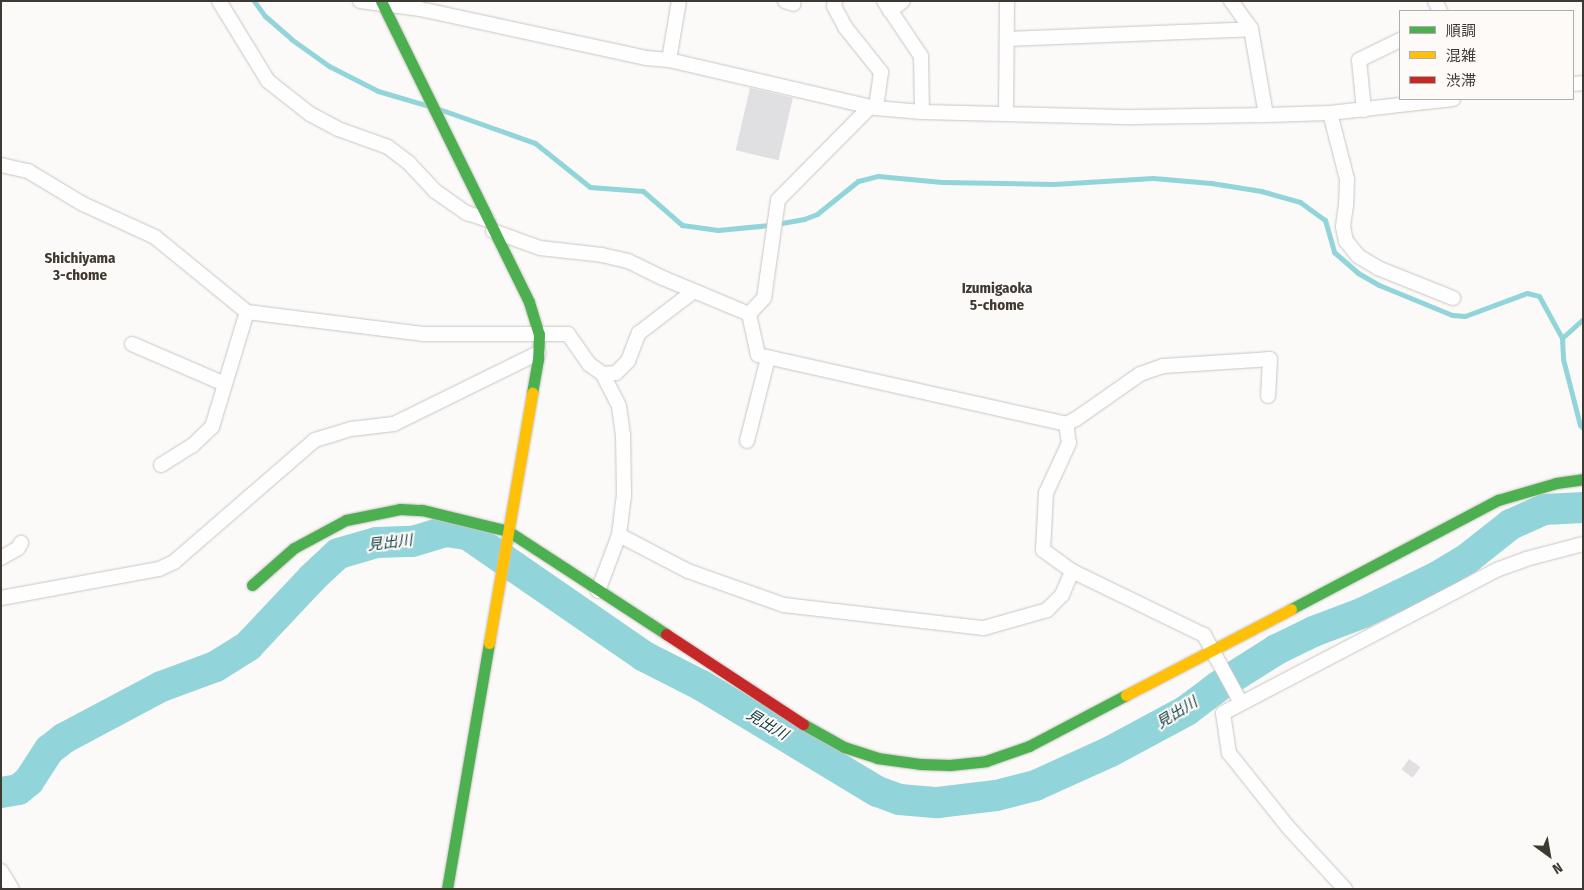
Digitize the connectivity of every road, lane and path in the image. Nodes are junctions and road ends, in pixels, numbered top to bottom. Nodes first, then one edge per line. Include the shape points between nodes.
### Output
1 (219, 1) edge
2 (360, 1) edge
3 (679, 1) edge
4 (835, 1) edge
5 (903, 1) edge
6 (1007, 1) edge
7 (1231, 1) edge
8 (381, 3) edge
9 (887, 6) edge
10 (1251, 29) junction
11 (1007, 39) junction
12 (1399, 40) edge
13 (669, 60) junction
14 (1445, 100) edge
15 (872, 108) junction
16 (1364, 110) junction
17 (922, 112) junction
18 (1006, 113) junction
19 (1330, 113) junction
20 (1266, 116) junction
21 (1, 165) edge
22 (490, 225) junction
23 (694, 291) junction
24 (1453, 298) dead end
25 (247, 312) junction
26 (749, 314) junction
27 (539, 334) junction
28 (132, 344) dead end
29 (538, 353) junction
30 (768, 358) junction
31 (603, 374) junction
32 (225, 384) junction
33 (1268, 396) dead end
34 (1066, 424) junction
35 (747, 441) dead end
36 (161, 465) dead end
37 (1583, 479) edge
38 (508, 531) junction
39 (619, 535) junction
40 (21, 543) dead end
41 (1583, 544) edge
42 (1, 558) edge
43 (1072, 571) junction
44 (252, 584) dead end
45 (598, 591) junction
46 (1, 598) edge
47 (1213, 649) junction
48 (1241, 703) junction
49 (1, 871) edge
50 (12, 889) edge
51 (447, 889) edge
52 (1346, 889) edge

1 - 22 street via 268,81 310,114 388,147 443,196
2 - 8 street
3 - 13 street
4 - 15 street via 834,6 845,27 881,72
5 - 9 street
6 - 11 street
7 - 10 street
8 - 13 street via 646,58
8 - 22 street
9 - 17 street via 921,56
10 - 11 street
10 - 20 street
11 - 18 street
12 - 16 street via 1359,60
13 - 15 street
14 - 16 street
15 - 17 street
15 - 26 street via 778,200 764,298
16 - 19 street
17 - 18 street
18 - 20 street via 1132,117
19 - 20 street
19 - 24 street via 1347,179 1343,227 1346,241 1358,256 1378,268
21 - 25 street via 28,171 83,204 155,237
22 - 23 street via 540,248 628,261
22 - 27 street via 529,302
23 - 26 street
23 - 31 street via 639,333 628,362 616,373
25 - 27 street via 423,334
25 - 32 street
26 - 30 street via 758,355
27 - 29 street
27 - 31 street via 568,334 589,364
28 - 32 street
29 - 38 street
29 - 46 street via 394,424 351,429 316,440 174,562 159,569
30 - 34 street
30 - 35 street
31 - 39 street via 618,406 623,435 624,496
32 - 36 street via 212,427 192,446
33 - 34 street via 1270,359 1163,366 1140,374
34 - 43 street via 1069,443 1046,493 1043,550
37 - 47 street via 1556,483 1498,500
38 - 44 street via 422,510 400,509 346,520 294,548
38 - 45 street
38 - 51 street
39 - 43 street via 688,571 784,605 984,628 1047,610 1062,595
39 - 45 street
40 - 42 street
41 - 48 street via 1499,569
43 - 47 street via 1204,635
45 - 47 street via 814,731 844,747 877,758 920,764 986,761 1029,746
47 - 48 street
48 - 52 street via 1223,713 1229,753 1288,827
49 - 50 street

